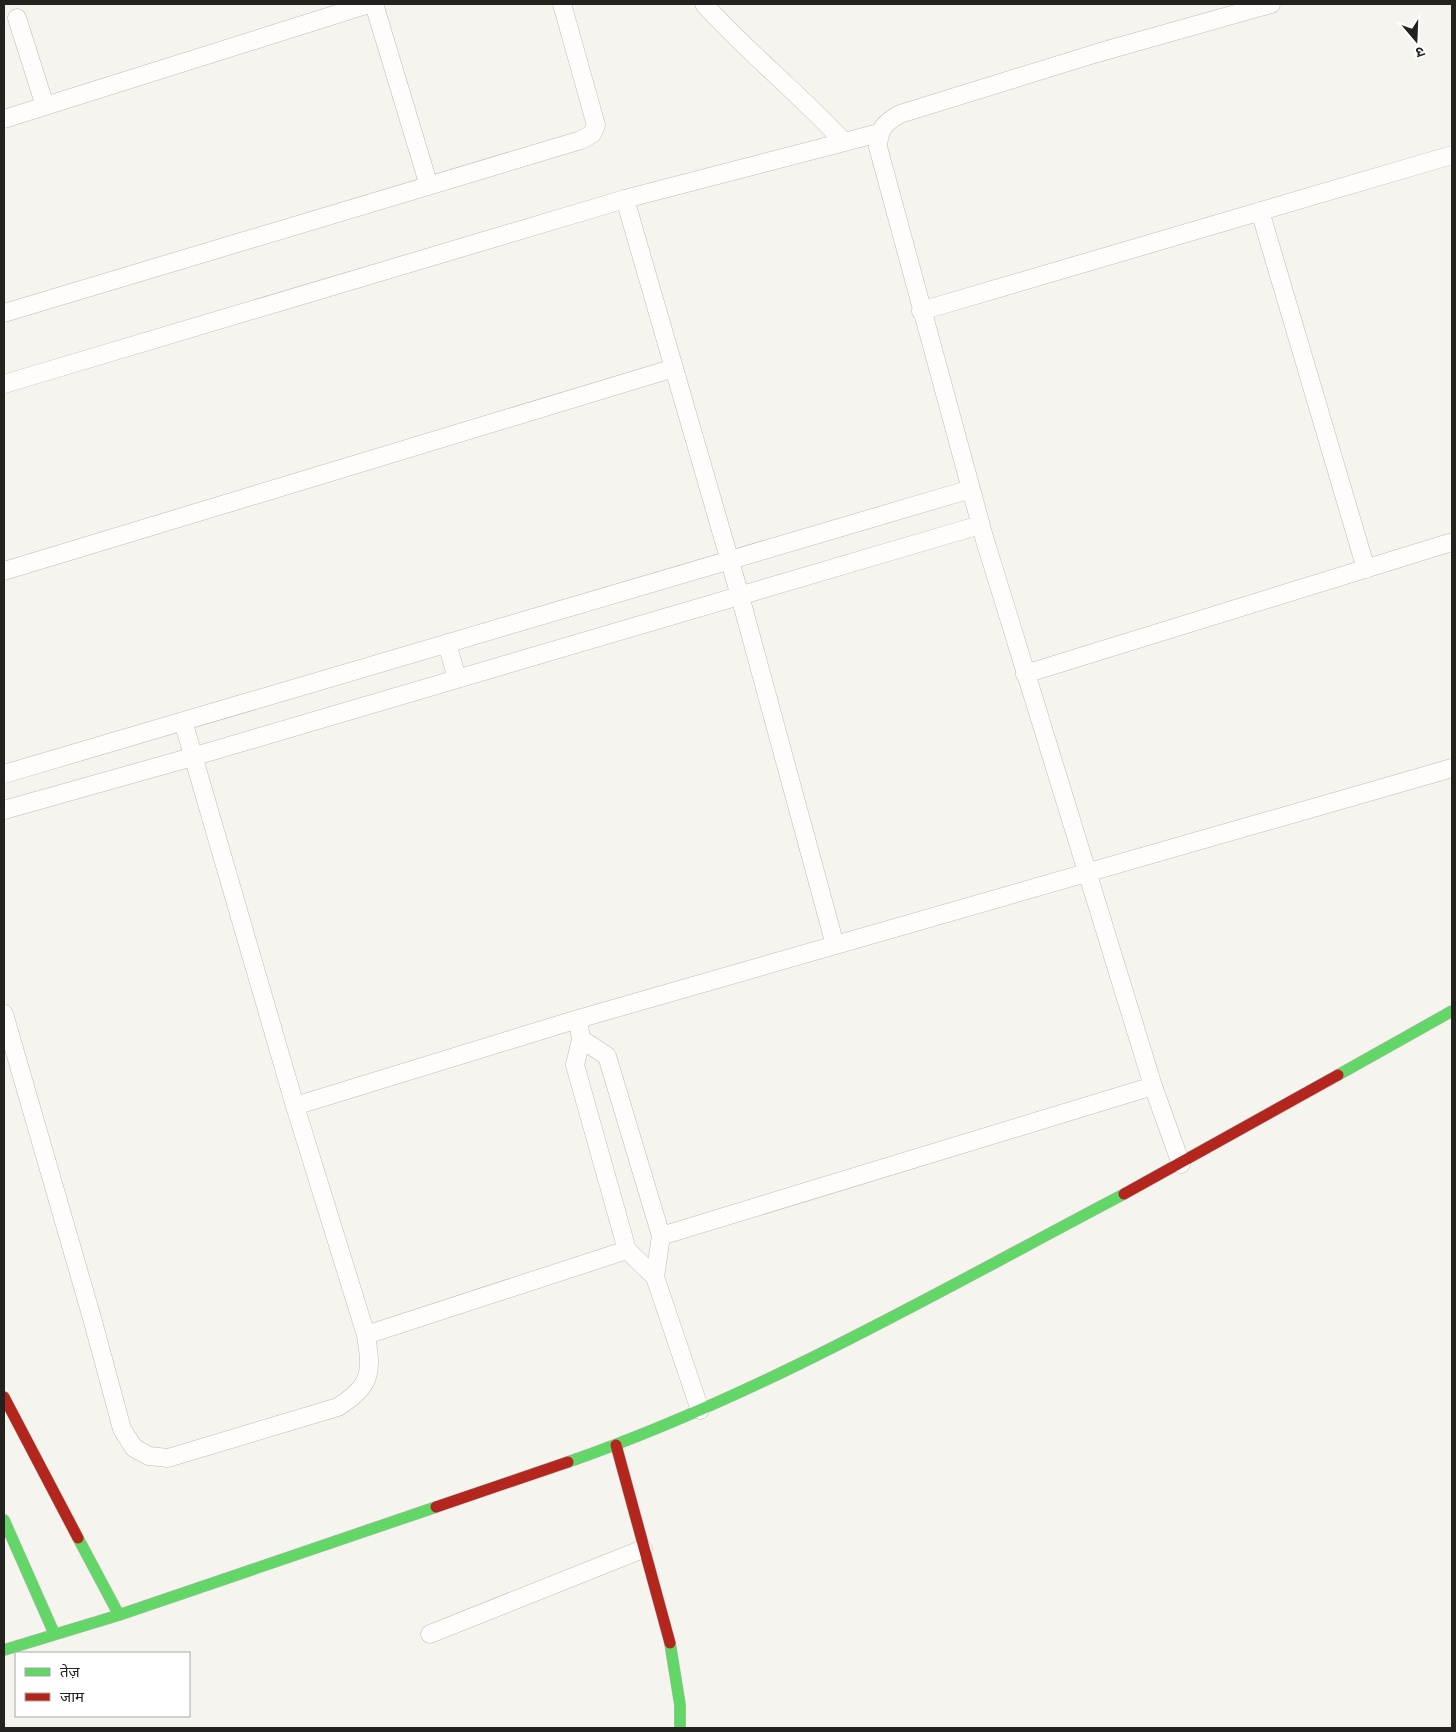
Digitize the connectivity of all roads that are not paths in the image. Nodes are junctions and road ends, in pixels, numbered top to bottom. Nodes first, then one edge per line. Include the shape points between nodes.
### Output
1 (370, 4) edge
2 (374, 4) edge
3 (562, 4) edge
4 (704, 4) edge
5 (1270, 4) edge
6 (17, 18) dead end
7 (45, 106) junction
8 (4, 120) edge
9 (879, 132) junction
10 (844, 142) junction
11 (1452, 155) edge
12 (428, 186) junction
13 (625, 199) junction
14 (1260, 211) junction
15 (922, 311) junction
16 (4, 313) edge
17 (674, 368) junction
18 (4, 384) edge
19 (970, 489) junction
20 (980, 524) junction
21 (1452, 542) edge
22 (730, 560) junction
23 (1366, 569) junction
24 (4, 571) edge
25 (740, 596) junction
26 (447, 643) junction
27 (1025, 674) junction
28 (457, 679) junction
29 (183, 721) junction
30 (192, 757) junction
31 (1452, 768) edge
32 (4, 774) edge
33 (4, 810) edge
34 (1087, 873) junction
35 (836, 945) junction
36 (1452, 1011) edge
37 (4, 1014) edge
38 (578, 1019) junction
39 (581, 1038) junction
40 (1153, 1086) junction
41 (295, 1106) junction
42 (1181, 1164) junction
43 (661, 1236) junction
44 (627, 1250) junction
45 (655, 1277) junction
46 (366, 1335) junction
47 (4, 1397) edge
48 (700, 1410) junction
49 (616, 1445) junction
50 (4, 1520) edge
51 (643, 1549) junction
52 (119, 1614) junction
53 (54, 1633) junction
54 (430, 1634) dead end
55 (4, 1650) edge
56 (680, 1728) edge

1 - 7 lane
2 - 12 lane
3 - 12 lane via 594,115 596,125 592,134
4 - 10 lane
5 - 9 lane via 900,114 885,122
6 - 7 lane
7 - 8 lane
9 - 10 lane
9 - 15 lane via 878,147
10 - 13 lane
11 - 14 lane
12 - 16 lane
13 - 17 lane
13 - 18 lane
14 - 15 lane
14 - 23 lane
15 - 19 lane
17 - 22 lane
17 - 24 lane
19 - 20 lane
19 - 22 lane
20 - 25 lane
20 - 27 lane
21 - 23 lane
22 - 25 lane
22 - 26 lane
23 - 27 lane
25 - 28 lane
25 - 35 lane
26 - 28 lane
26 - 29 lane
27 - 34 lane
28 - 30 lane
29 - 30 lane
29 - 32 lane
30 - 33 lane
30 - 41 lane
31 - 34 lane
34 - 35 lane
34 - 40 lane
35 - 38 lane
36 - 42 main road
37 - 46 lane via 122,1429 134,1448 149,1456 168,1458 338,1407 366,1382 371,1363
38 - 39 lane
38 - 41 lane
39 - 43 lane via 606,1056
39 - 44 lane via 575,1065
40 - 42 lane
40 - 43 lane
41 - 46 lane
42 - 48 main road via 835,1346
43 - 45 lane
44 - 45 lane
44 - 46 lane
45 - 48 lane
47 - 52 main road
48 - 49 main road
49 - 51 main road
49 - 52 main road
50 - 53 main road
51 - 54 lane
51 - 56 main road via 672,1649
52 - 53 main road
53 - 55 main road

